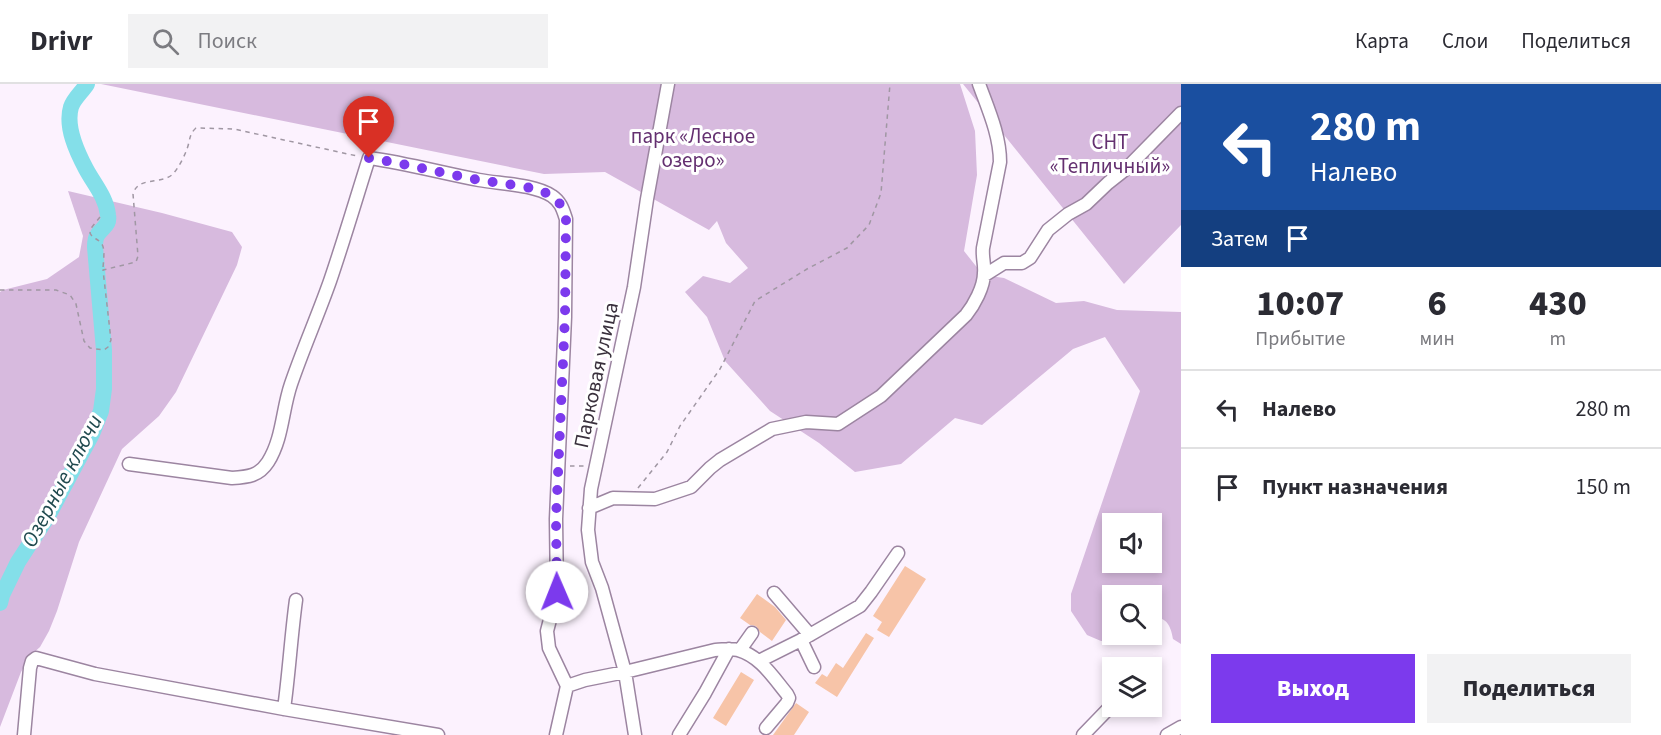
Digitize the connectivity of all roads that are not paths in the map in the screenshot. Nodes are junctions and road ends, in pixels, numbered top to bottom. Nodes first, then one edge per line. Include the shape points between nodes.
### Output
1 (668, 84) edge
2 (980, 84) edge
3 (1181, 113) edge
4 (984, 275) junction
5 (129, 464) dead end
6 (589, 508) junction
7 (898, 553) dead end
8 (774, 593) dead end
9 (296, 600) dead end
10 (752, 633) dead end
11 (805, 637) junction
12 (734, 650) junction
13 (759, 661) junction
14 (814, 667) dead end
15 (625, 672) junction
16 (567, 686) junction
17 (284, 710) junction
18 (1102, 715) edge
19 (766, 728) dead end
20 (1181, 728) edge
21 (24, 735) edge
22 (438, 735) edge
23 (556, 735) edge
24 (635, 735) edge
25 (679, 735) edge
26 (1083, 735) edge
27 (1167, 735) edge

1 - 6 street, Парковая улица via 634,288
2 - 4 street via 1000,149 983,248
3 - 4 street via 1127,168 1086,204 1048,230 1030,258 1004,263
4 - 6 street via 966,315 881,396 852,417 838,424 806,422 772,429 720,460 691,487 655,499 613,498
5 - 16 street via 232,478 259,473 268,462 280,436 286,397 330,280 369,158 534,189 552,196 562,205 566,219 565,317 557,465 557,592 547,631 549,648
6 - 15 street, Парковая улица via 592,562
7 - 11 street via 860,606
8 - 11 street
9 - 17 street
10 - 12 street
11 - 13 street
11 - 14 street
12 - 13 street
12 - 15 street via 715,650
12 - 25 street
13 - 19 street via 789,698
15 - 16 street
15 - 24 street, Парковая улица
16 - 23 street
17 - 21 street via 95,674 36,658 30,668
17 - 22 street
18 - 26 street
20 - 27 street

